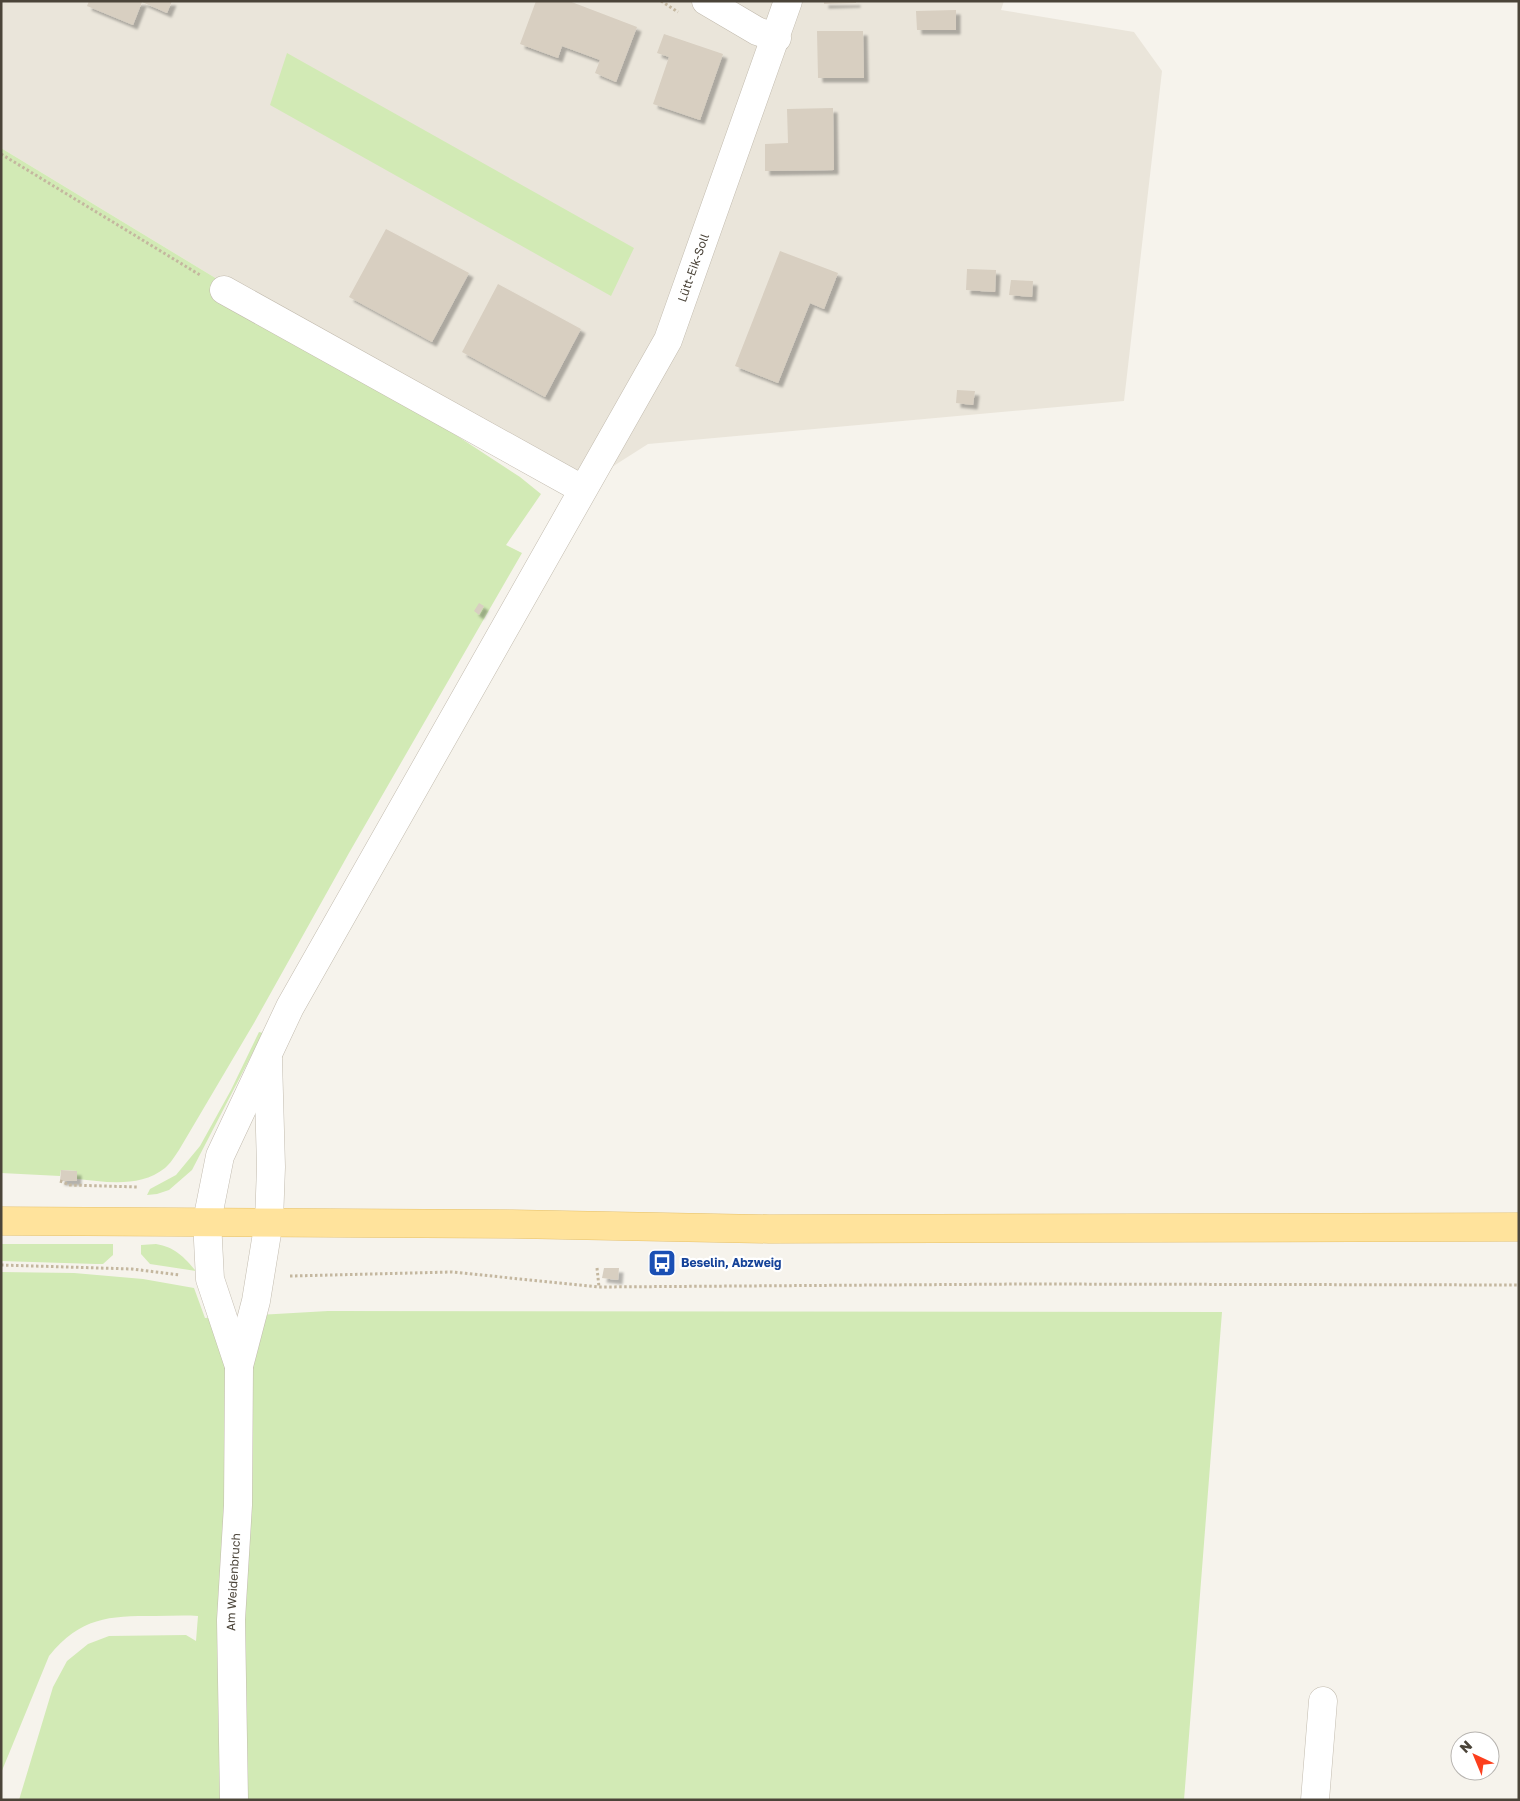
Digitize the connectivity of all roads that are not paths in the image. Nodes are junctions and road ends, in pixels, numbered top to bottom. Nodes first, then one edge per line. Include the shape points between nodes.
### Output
1 (706, 1) edge
2 (788, 1) edge
3 (777, 38) junction
4 (224, 290) road end
5 (582, 489) junction
6 (268, 1055) junction
7 (1, 1221) edge
8 (207, 1221) junction
9 (269, 1221) junction
10 (1519, 1227) edge
11 (239, 1366) junction
12 (1323, 1702) dead end
13 (234, 1800) edge
14 (1315, 1800) edge

1 - 3 street via 757,32
2 - 3 street, Lütt-Eik-Soll
3 - 5 street, Lütt-Eik-Soll via 668,340
4 - 5 street
5 - 6 street, Lütt-Eik-Soll via 290,1007
6 - 8 street, Am Weidenbruch via 220,1156
6 - 9 street, Am Weidenbruch
7 - 8 main road
8 - 9 main road
8 - 11 street, Am Weidenbruch via 210,1279
9 - 10 main road via 769,1229
9 - 11 street, Am Weidenbruch via 260,1282
11 - 13 street, Am Weidenbruch via 238,1505 230,1620
12 - 14 street

